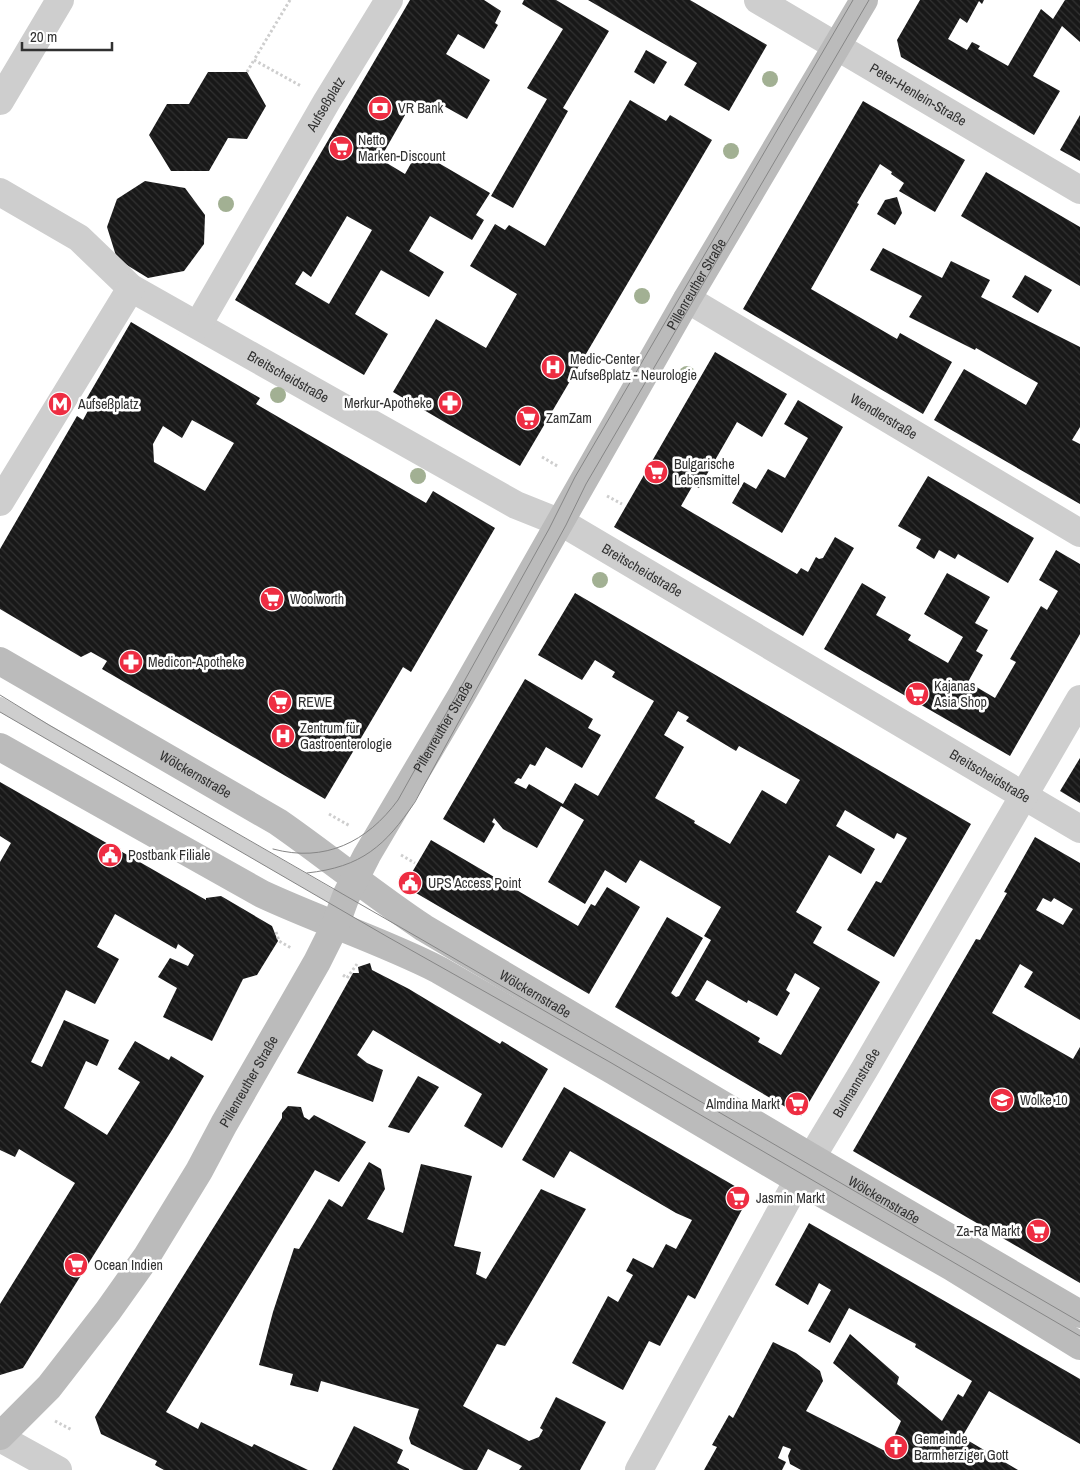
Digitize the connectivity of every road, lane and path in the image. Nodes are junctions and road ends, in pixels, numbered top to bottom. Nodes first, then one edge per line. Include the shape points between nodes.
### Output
1 (60, 0) edge
2 (290, 0) edge
3 (389, 0) edge
4 (758, 0) edge
5 (864, 0) edge
6 (837, 46) junction
7 (254, 60) junction
8 (247, 72) dead end
9 (0, 101) edge
10 (327, 101) junction
11 (1080, 190) edge
12 (0, 192) edge
13 (131, 288) junction
14 (687, 299) junction
15 (198, 325) junction
16 (0, 502) edge
17 (560, 521) junction
18 (1080, 533) edge
19 (0, 661) edge
20 (1080, 699) edge
21 (0, 704) edge
22 (0, 746) edge
23 (1024, 796) junction
24 (1080, 829) edge
25 (355, 878) junction
26 (339, 914) junction
27 (804, 1168) junction
28 (1080, 1314) edge
29 (1080, 1346) edge
30 (0, 1437) edge
31 (58, 1470) edge
32 (639, 1470) edge

1 - 9 street
2 - 7 path
3 - 10 street, Aufseßplatz
4 - 6 street, Peter-Henlein-Straße
5 - 6 main road, Pillenreuther Straße
6 - 11 street, Peter-Henlein-Straße
6 - 14 main road, Pillenreuther Straße
7 - 8 path
7 - 10 path
10 - 15 street, Aufseßplatz
12 - 13 street via 79,238
13 - 15 street
13 - 16 street
14 - 17 main road, Pillenreuther Straße
14 - 18 street, Wendlerstraße
15 - 17 street, Breitscheidstraße via 516,505
17 - 23 street, Breitscheidstraße
17 - 25 main road, Pillenreuther Straße
19 - 25 main road, Wölckernstraße via 278,822
20 - 23 street, Bulmannstraße
21 - 26 lane
22 - 26 main road, Wölckernstraße via 262,894
23 - 24 street, Breitscheidstraße
23 - 27 street, Bulmannstraße
25 - 26 main road, Pillenreuther Straße
25 - 27 main road, Wölckernstraße via 424,928
26 - 27 main road, Wölckernstraße via 614,1071
26 - 30 main road, Pillenreuther Straße via 317,962 200,1171 147,1256 66,1366
27 - 28 main road, Wölckernstraße
27 - 29 main road, Wölckernstraße via 952,1267
27 - 32 street, Bulmannstraße
30 - 31 street

